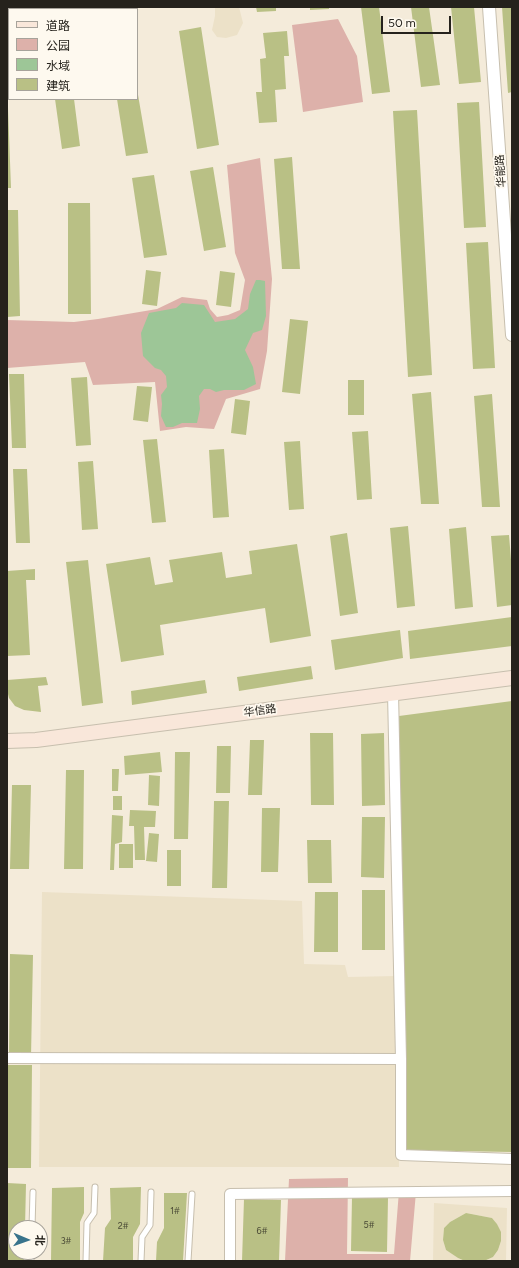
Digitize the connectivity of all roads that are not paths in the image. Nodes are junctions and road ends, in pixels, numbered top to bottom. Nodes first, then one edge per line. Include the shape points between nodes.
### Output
1 (489, 7) edge
2 (511, 301) edge
3 (512, 334) edge
4 (512, 678) edge
5 (393, 693) junction
6 (7, 741) edge
7 (7, 1058) edge
8 (402, 1060) junction
9 (512, 1159) edge
10 (95, 1187) dead end
11 (512, 1191) edge
12 (33, 1192) dead end
13 (151, 1192) dead end
14 (192, 1194) dead end
15 (32, 1220) edge
16 (86, 1261) edge
17 (141, 1261) edge
18 (188, 1261) edge
19 (230, 1261) edge

1 - 2 street, 华能路
2 - 3 street, 华能路
4 - 5 main road, 华信路
5 - 6 main road, 华信路 via 36,740
5 - 8 street
7 - 8 street
8 - 9 street via 401,1155
10 - 16 lane via 94,1213 87,1223
11 - 19 street via 230,1194
12 - 15 lane
13 - 17 lane via 150,1225 142,1237
14 - 18 lane

